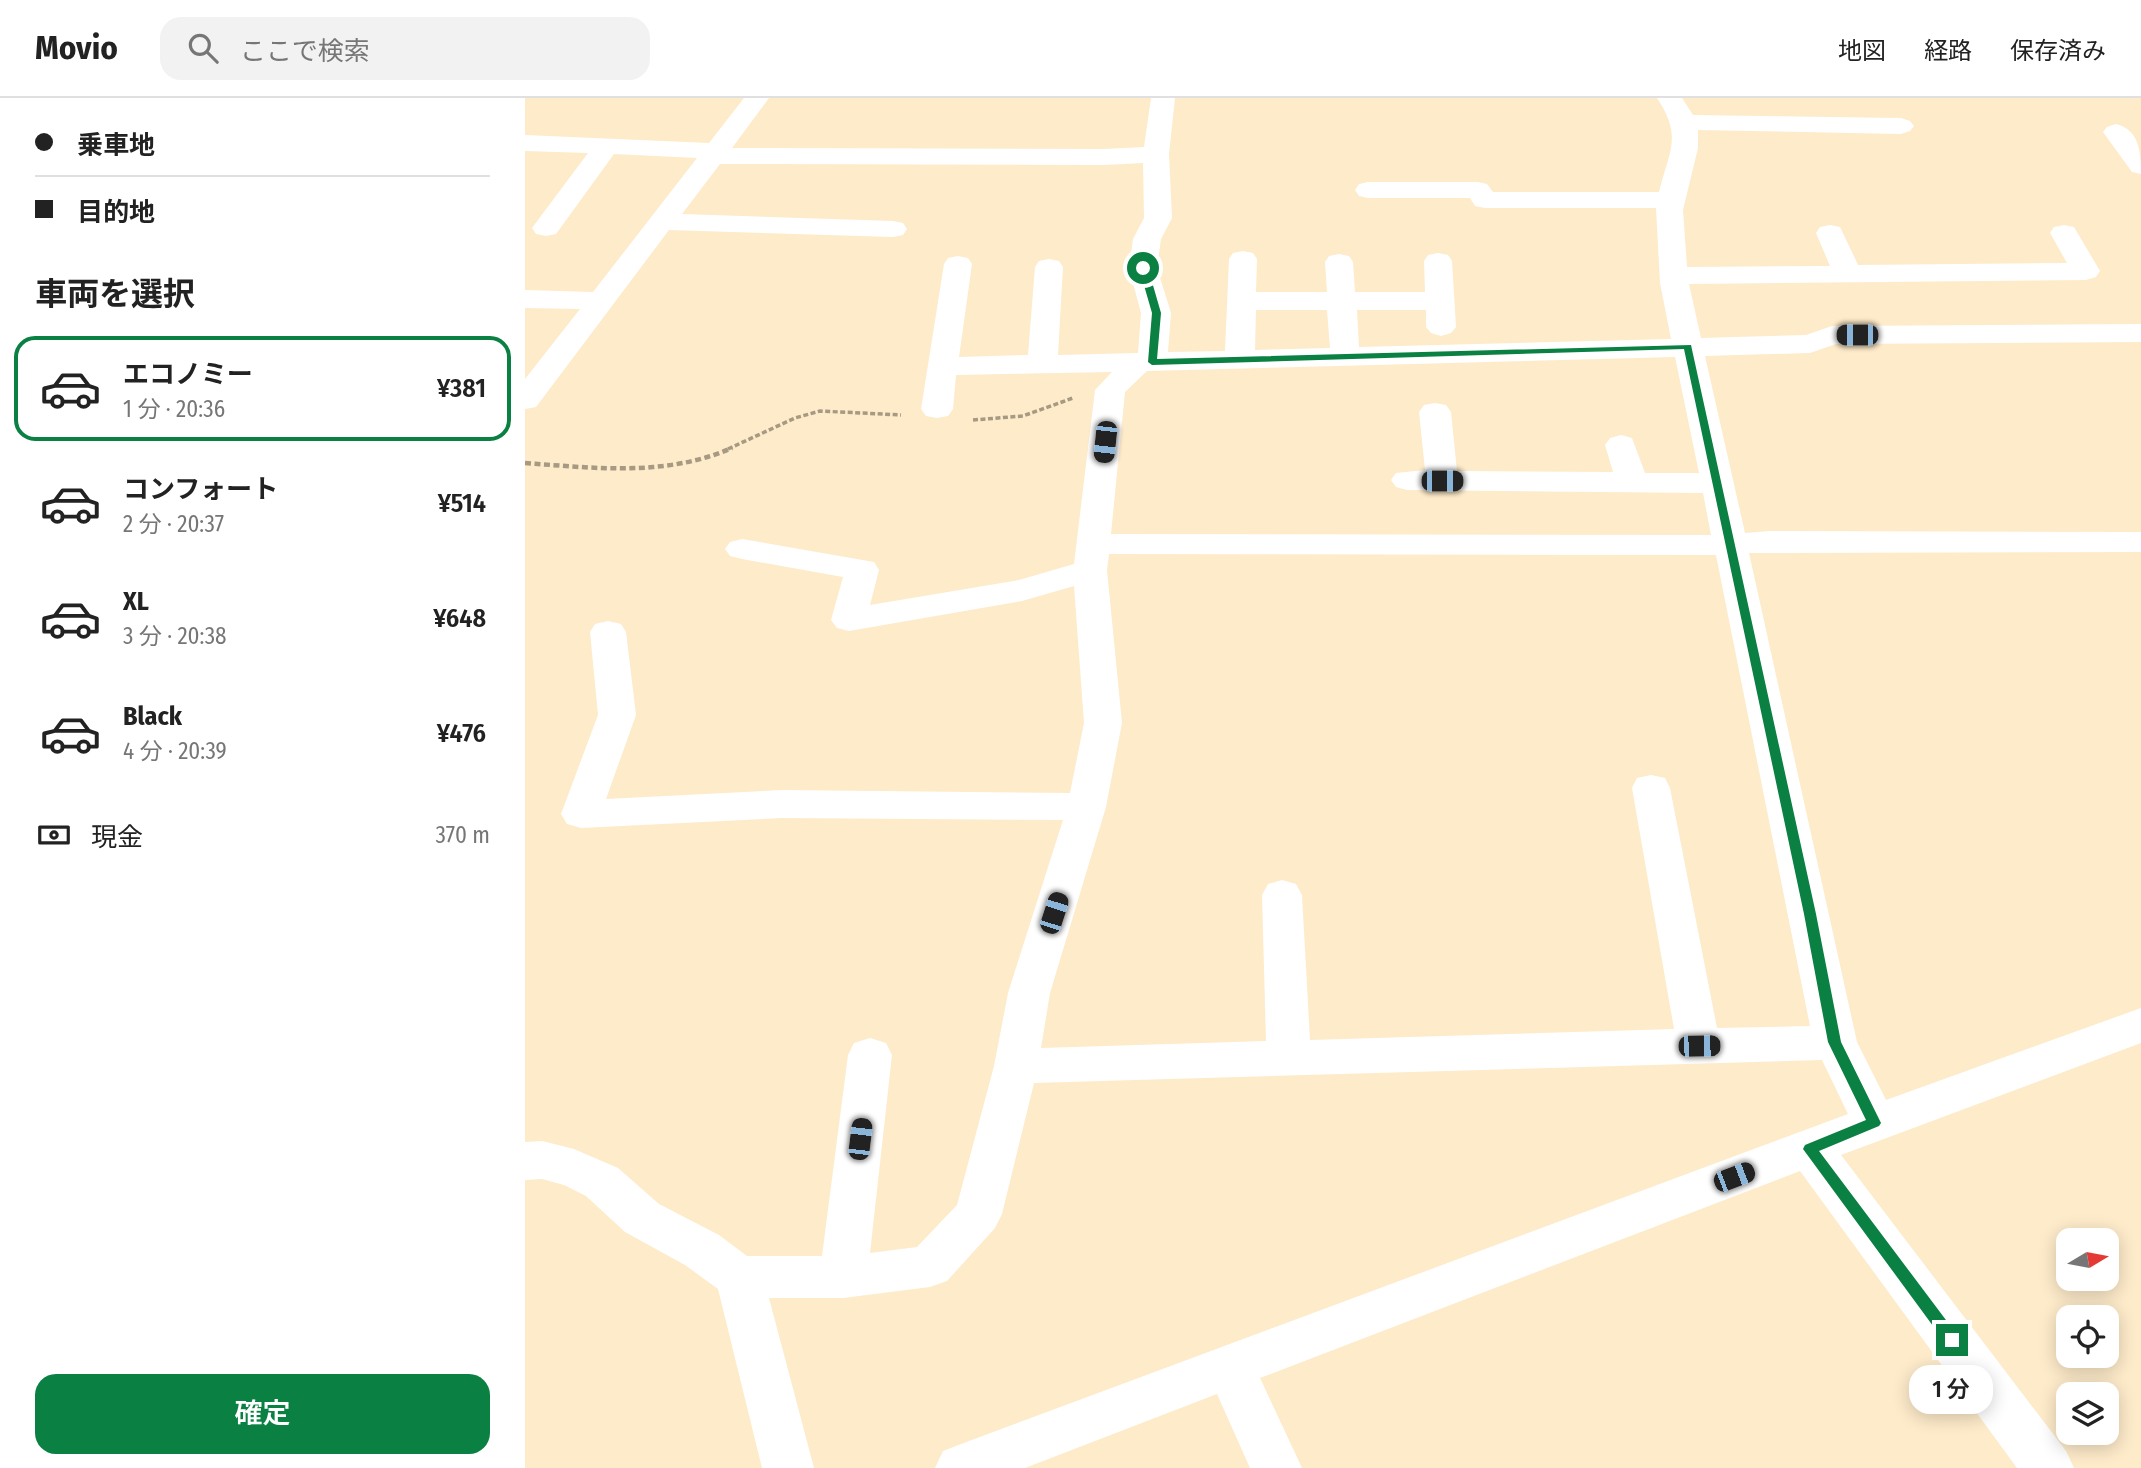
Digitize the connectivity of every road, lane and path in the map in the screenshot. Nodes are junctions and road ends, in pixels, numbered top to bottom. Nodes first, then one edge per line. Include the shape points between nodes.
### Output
1 (757, 98) edge
2 (1163, 98) edge
3 (1677, 110) edge
4 (1901, 126) dead end
5 (2116, 132) dead end
6 (525, 144) edge
7 (606, 147) junction
8 (715, 154) junction
9 (1156, 154) junction
10 (2141, 166) edge
11 (1368, 190) dead end
12 (1671, 200) junction
13 (662, 222) junction
14 (546, 228) dead end
15 (893, 229) dead end
16 (1830, 233) dead end
17 (2064, 233) dead end
18 (1243, 258) dead end
19 (1438, 261) dead end
20 (1339, 262) dead end
21 (958, 264) dead end
22 (1049, 267) dead end
23 (1848, 274) junction
24 (1674, 276) junction
25 (525, 299) edge
26 (599, 301) junction
27 (1241, 301) junction
28 (1342, 301) junction
29 (1439, 301) junction
30 (2141, 333) edge
31 (1688, 347) junction
32 (1442, 354) junction
33 (1345, 356) junction
34 (1240, 359) junction
35 (1145, 362) junction
36 (1042, 364) junction
37 (942, 366) junction
38 (1110, 390) junction
39 (525, 400) edge
40 (924, 412) joint
41 (1434, 412) dead end
42 (966, 420) dead end
43 (1621, 445) dead end
44 (525, 463) edge
45 (1407, 480) dead end
46 (1442, 481) junction
47 (1632, 482) junction
48 (1717, 482) junction
49 (2141, 542) edge
50 (1730, 545) junction
51 (741, 549) dead end
52 (1092, 557) junction
53 (608, 632) dead end
54 (1651, 788) dead end
55 (1087, 807) junction
56 (1282, 895) dead end
57 (2141, 1025) edge
58 (1835, 1042) junction
59 (1699, 1046) junction
60 (870, 1055) dead end
61 (1289, 1058) junction
62 (1016, 1066) junction
63 (1874, 1123) junction
64 (1810, 1149) junction
65 (525, 1161) edge
66 (739, 1277) junction
67 (843, 1277) junction
68 (1230, 1367) junction
69 (788, 1468) edge
70 (961, 1468) edge
71 (1276, 1468) edge
72 (2048, 1468) edge

1 - 8 street
2 - 9 street
3 - 4 street
3 - 12 street via 1687,146
5 - 10 street
6 - 7 street
7 - 8 street
7 - 14 street
8 - 9 street
8 - 13 street
9 - 35 street via 1158,218 1147,239 1143,268 1156,313
11 - 12 street via 1478,190 1485,200
12 - 24 street
13 - 15 street
13 - 26 street
16 - 23 street
17 - 23 street via 2086,271
18 - 27 street
19 - 29 street
20 - 28 street
21 - 37 street
22 - 36 street
23 - 24 street
24 - 31 street
25 - 26 street
26 - 39 street
27 - 28 street
27 - 34 street
28 - 29 street
28 - 33 street
29 - 32 street
30 - 31 street via 1832,335 1809,344
31 - 32 street
31 - 48 street
32 - 33 street
33 - 34 street
34 - 35 street
35 - 36 street
35 - 38 street
36 - 37 street
37 - 40 street
38 - 42 path via 1084,394 1023,416
38 - 52 street
40 - 44 path via 812,412 720,454 662,468
41 - 46 street
43 - 47 street
45 - 46 street
46 - 47 street
47 - 48 street
48 - 50 street
49 - 50 street via 1770,541
50 - 52 street
50 - 58 street
51 - 52 street via 863,570 849,620 1022,590
52 - 55 street via 1103,723
53 - 55 street via 617,715 581,814 782,804
54 - 59 street
55 - 62 street via 1029,993
56 - 61 street
57 - 63 street
58 - 59 street
58 - 63 street
59 - 61 street
60 - 67 street
61 - 62 street
62 - 67 street via 978,1214 930,1266
63 - 64 street
64 - 68 street
64 - 72 street
65 - 66 street via 574,1168 602,1182 642,1218 702,1250
66 - 67 street
66 - 69 street
68 - 70 street
68 - 71 street

